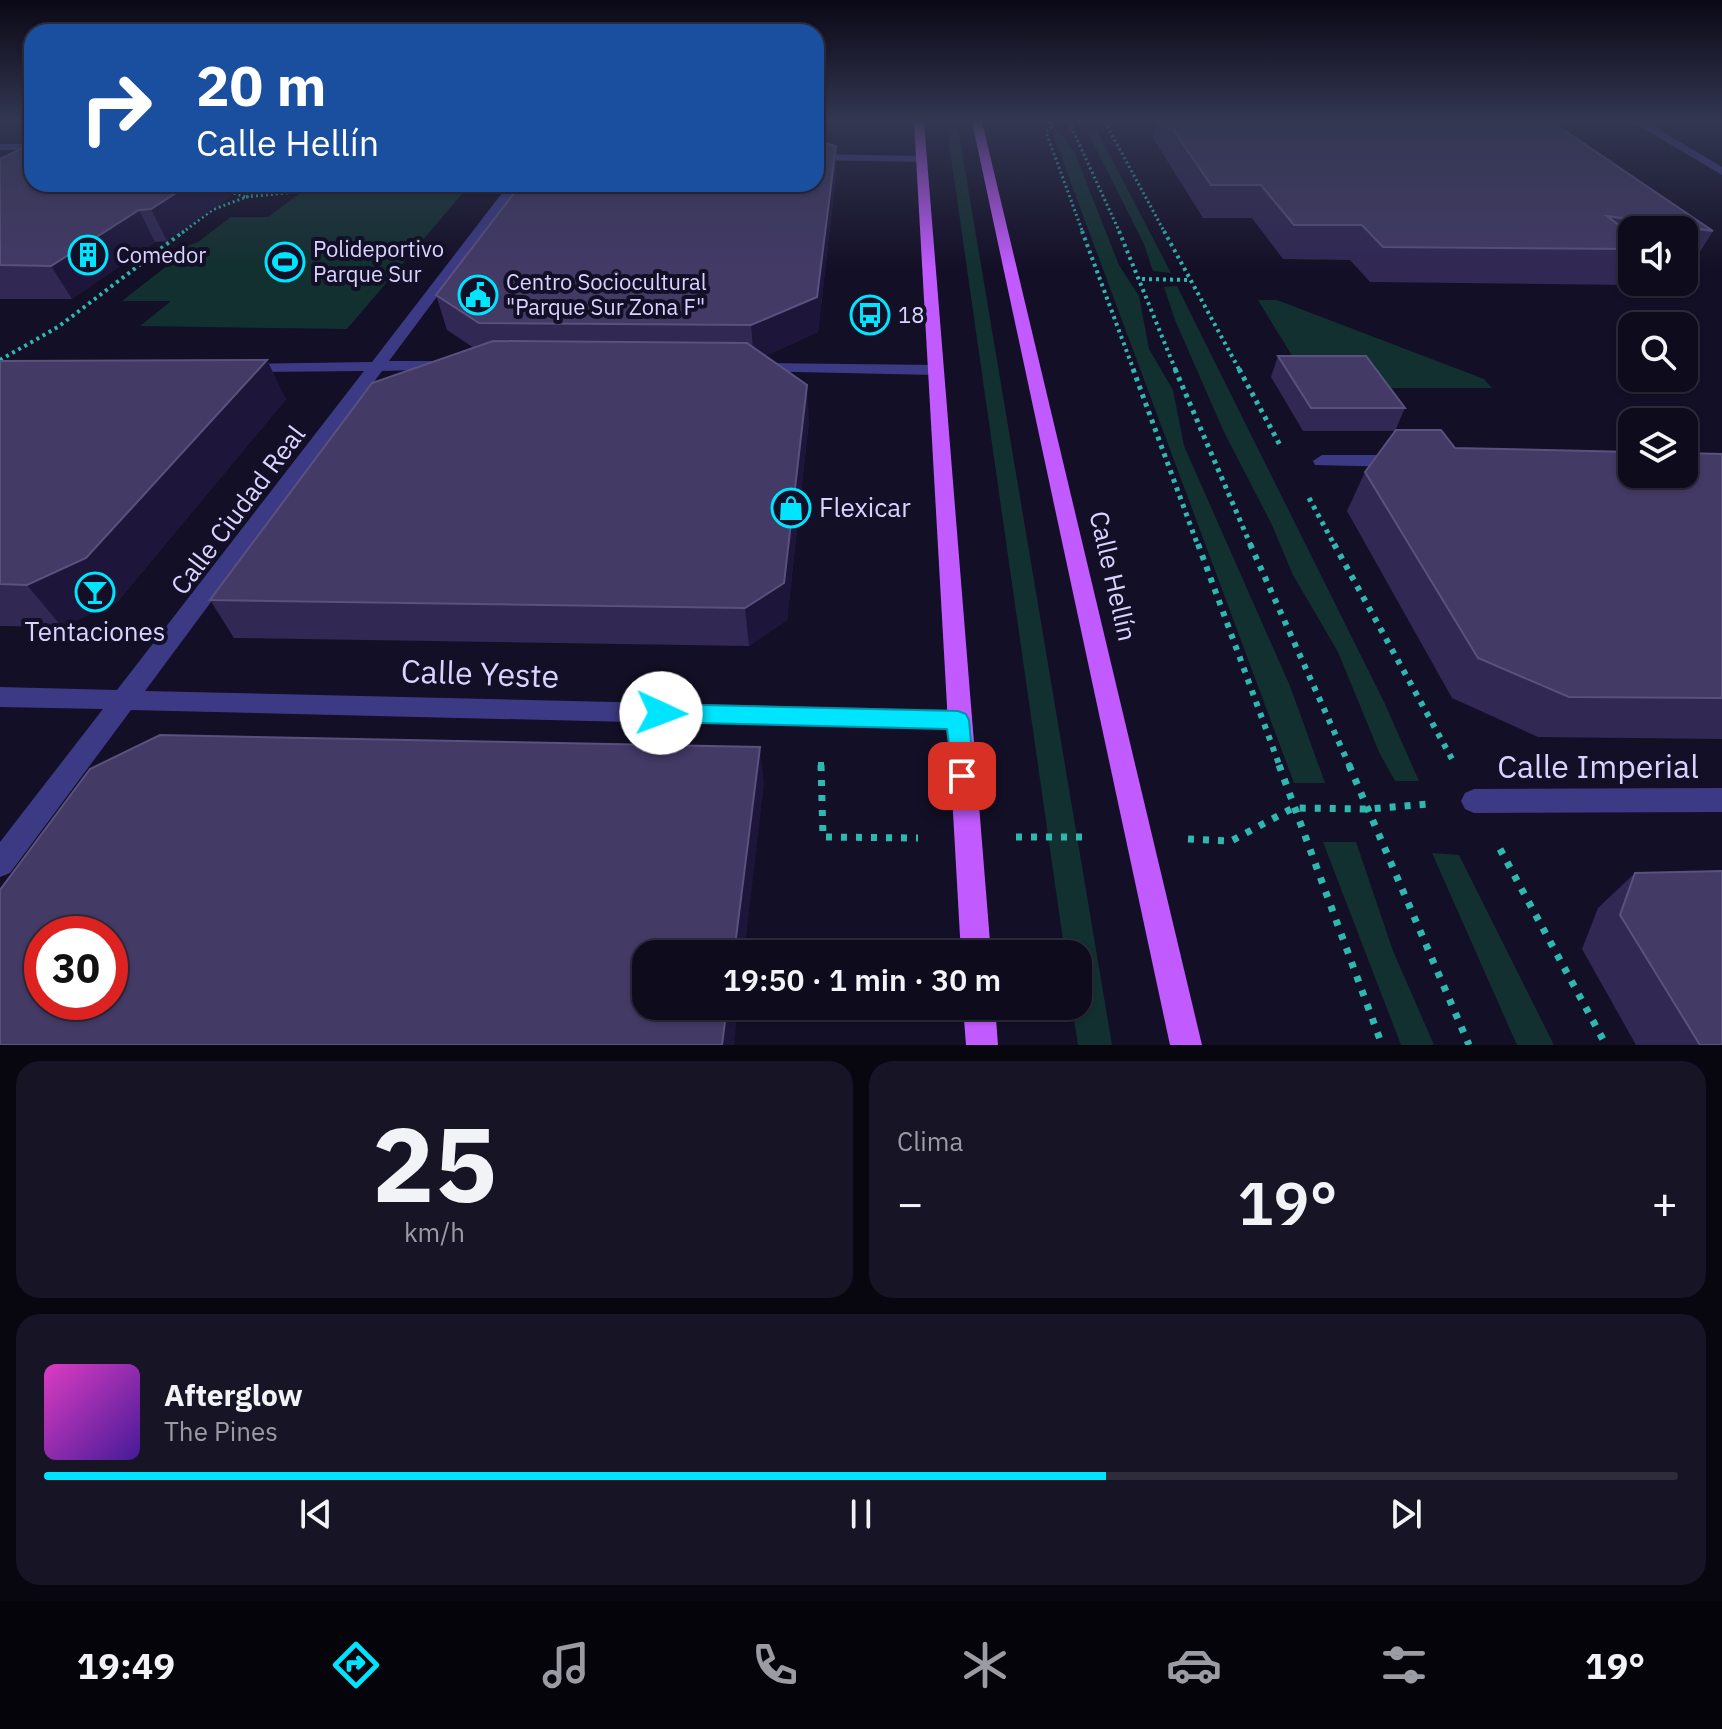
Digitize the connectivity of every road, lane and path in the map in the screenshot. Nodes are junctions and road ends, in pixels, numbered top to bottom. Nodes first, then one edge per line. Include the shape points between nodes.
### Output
1 (920, 171) edge
2 (988, 171) edge
3 (1060, 171) edge
4 (1091, 171) edge
5 (1131, 171) edge
6 (230, 192) edge
7 (253, 192) edge
8 (297, 192) edge
9 (509, 192) edge
10 (246, 197) junction
11 (1141, 279) junction
12 (1190, 280) junction
13 (0, 360) edge
14 (379, 366) junction
15 (472, 366) edge
16 (221, 367) edge
17 (735, 368) edge
18 (936, 370) junction
19 (1288, 460) dead end
20 (1322, 461) dead end
21 (1415, 461) edge
22 (1303, 487) dead end
23 (0, 697) edge
24 (128, 699) junction
25 (958, 720) junction
26 (1722, 800) edge
27 (1474, 801) junction
28 (0, 864) edge
29 (975, 940) edge
30 (980, 1020) edge
31 (982, 1045) edge
32 (1186, 1045) edge
33 (1382, 1045) edge
34 (1469, 1045) edge
35 (1606, 1045) edge

1 - 18 main road
2 - 32 main road, Calle Hellín
3 - 33 path
4 - 11 path
5 - 12 path
6 - 10 path
7 - 10 path
8 - 10 path
9 - 14 street, Calle Ciudad Real
10 - 13 path via 212,210 58,327
11 - 12 path
11 - 34 path via 1188,405
12 - 19 path
14 - 15 street
14 - 16 street
14 - 24 street, Calle Ciudad Real
17 - 18 street
18 - 25 main road
20 - 21 street
22 - 27 path
23 - 24 street, Calle Yeste
24 - 25 street, Calle Yeste
24 - 28 street, Calle Ciudad Real
25 - 29 main road
26 - 27 street, Calle Imperial
27 - 35 path
30 - 31 main road

